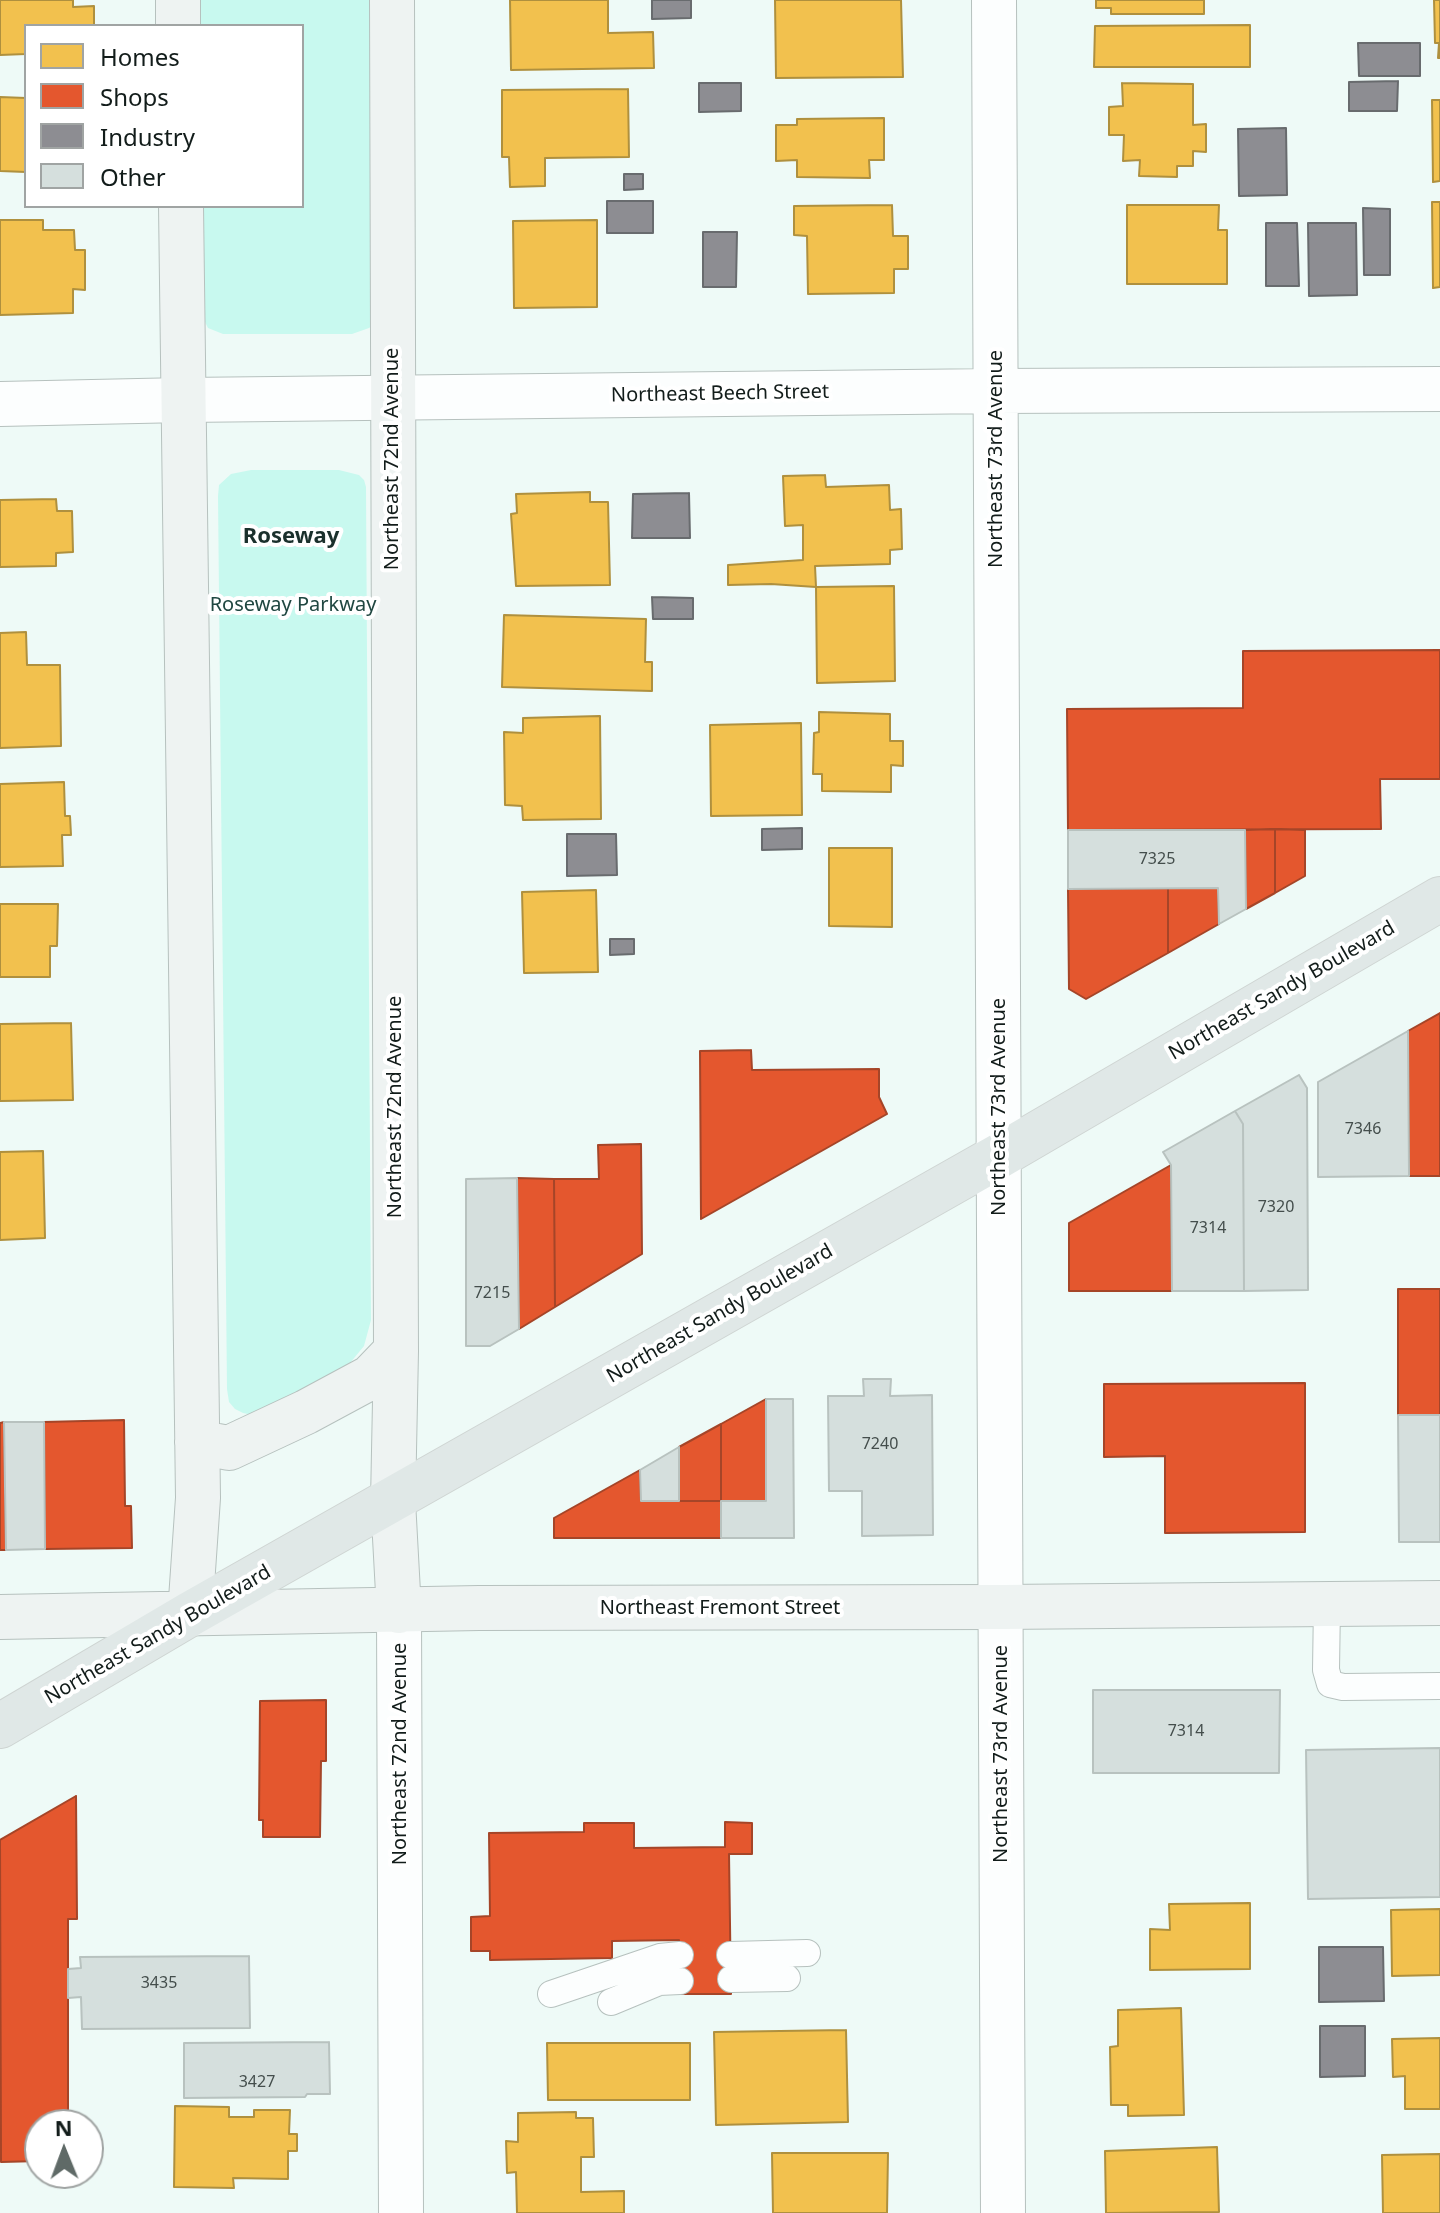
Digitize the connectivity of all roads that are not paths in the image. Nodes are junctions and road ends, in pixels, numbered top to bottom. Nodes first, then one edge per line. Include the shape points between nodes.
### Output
1 (178, 0) edge
2 (392, 0) edge
3 (994, 0) edge
4 (178, 24) edge
5 (181, 208) edge
6 (1440, 389) edge
7 (996, 391) junction
8 (392, 398) junction
9 (184, 400) junction
10 (0, 404) edge
11 (1440, 899) edge
12 (999, 1156) junction
13 (396, 1351) junction
14 (197, 1442) junction
15 (393, 1501) junction
16 (1440, 1603) edge
17 (1327, 1604) junction
18 (1001, 1607) junction
19 (399, 1611) junction
20 (190, 1614) junction
21 (0, 1617) edge
22 (1440, 1686) edge
23 (0, 1726) edge
24 (807, 1953) dead end
25 (787, 1978) dead end
26 (551, 1994) dead end
27 (611, 2002) dead end
28 (401, 2213) edge
29 (1003, 2213) edge

1 - 4 street
2 - 8 street, Northeast 72nd Avenue
3 - 7 street, Northeast 73rd Avenue
5 - 9 street
6 - 7 street, Northeast Beech Street
7 - 8 street, Northeast Beech Street
7 - 12 street, Northeast 73rd Avenue
8 - 9 street, Northeast Beech Street
8 - 13 street, Northeast 72nd Avenue
9 - 10 street, Northeast Beech Street
9 - 14 street
11 - 12 main road, Northeast Sandy Boulevard
12 - 15 main road, Northeast Sandy Boulevard
12 - 18 street, Northeast 73rd Avenue
13 - 14 street via 371,1377 229,1448
13 - 15 street, Northeast 72nd Avenue
14 - 20 street
15 - 19 street, Northeast 72nd Avenue
15 - 20 main road, Northeast Sandy Boulevard
16 - 17 street, Northeast Fremont Street
17 - 18 street, Northeast Fremont Street
17 - 22 lane via 1330,1684
18 - 19 street, Northeast Fremont Street
18 - 29 street, Northeast 73rd Avenue
19 - 20 street, Northeast Fremont Street
19 - 28 street, Northeast 72nd Avenue
20 - 21 street, Northeast Fremont Street
20 - 23 main road, Northeast Sandy Boulevard
24 - 25 lane via 730,1967
26 - 27 lane via 660,1957 680,1968

